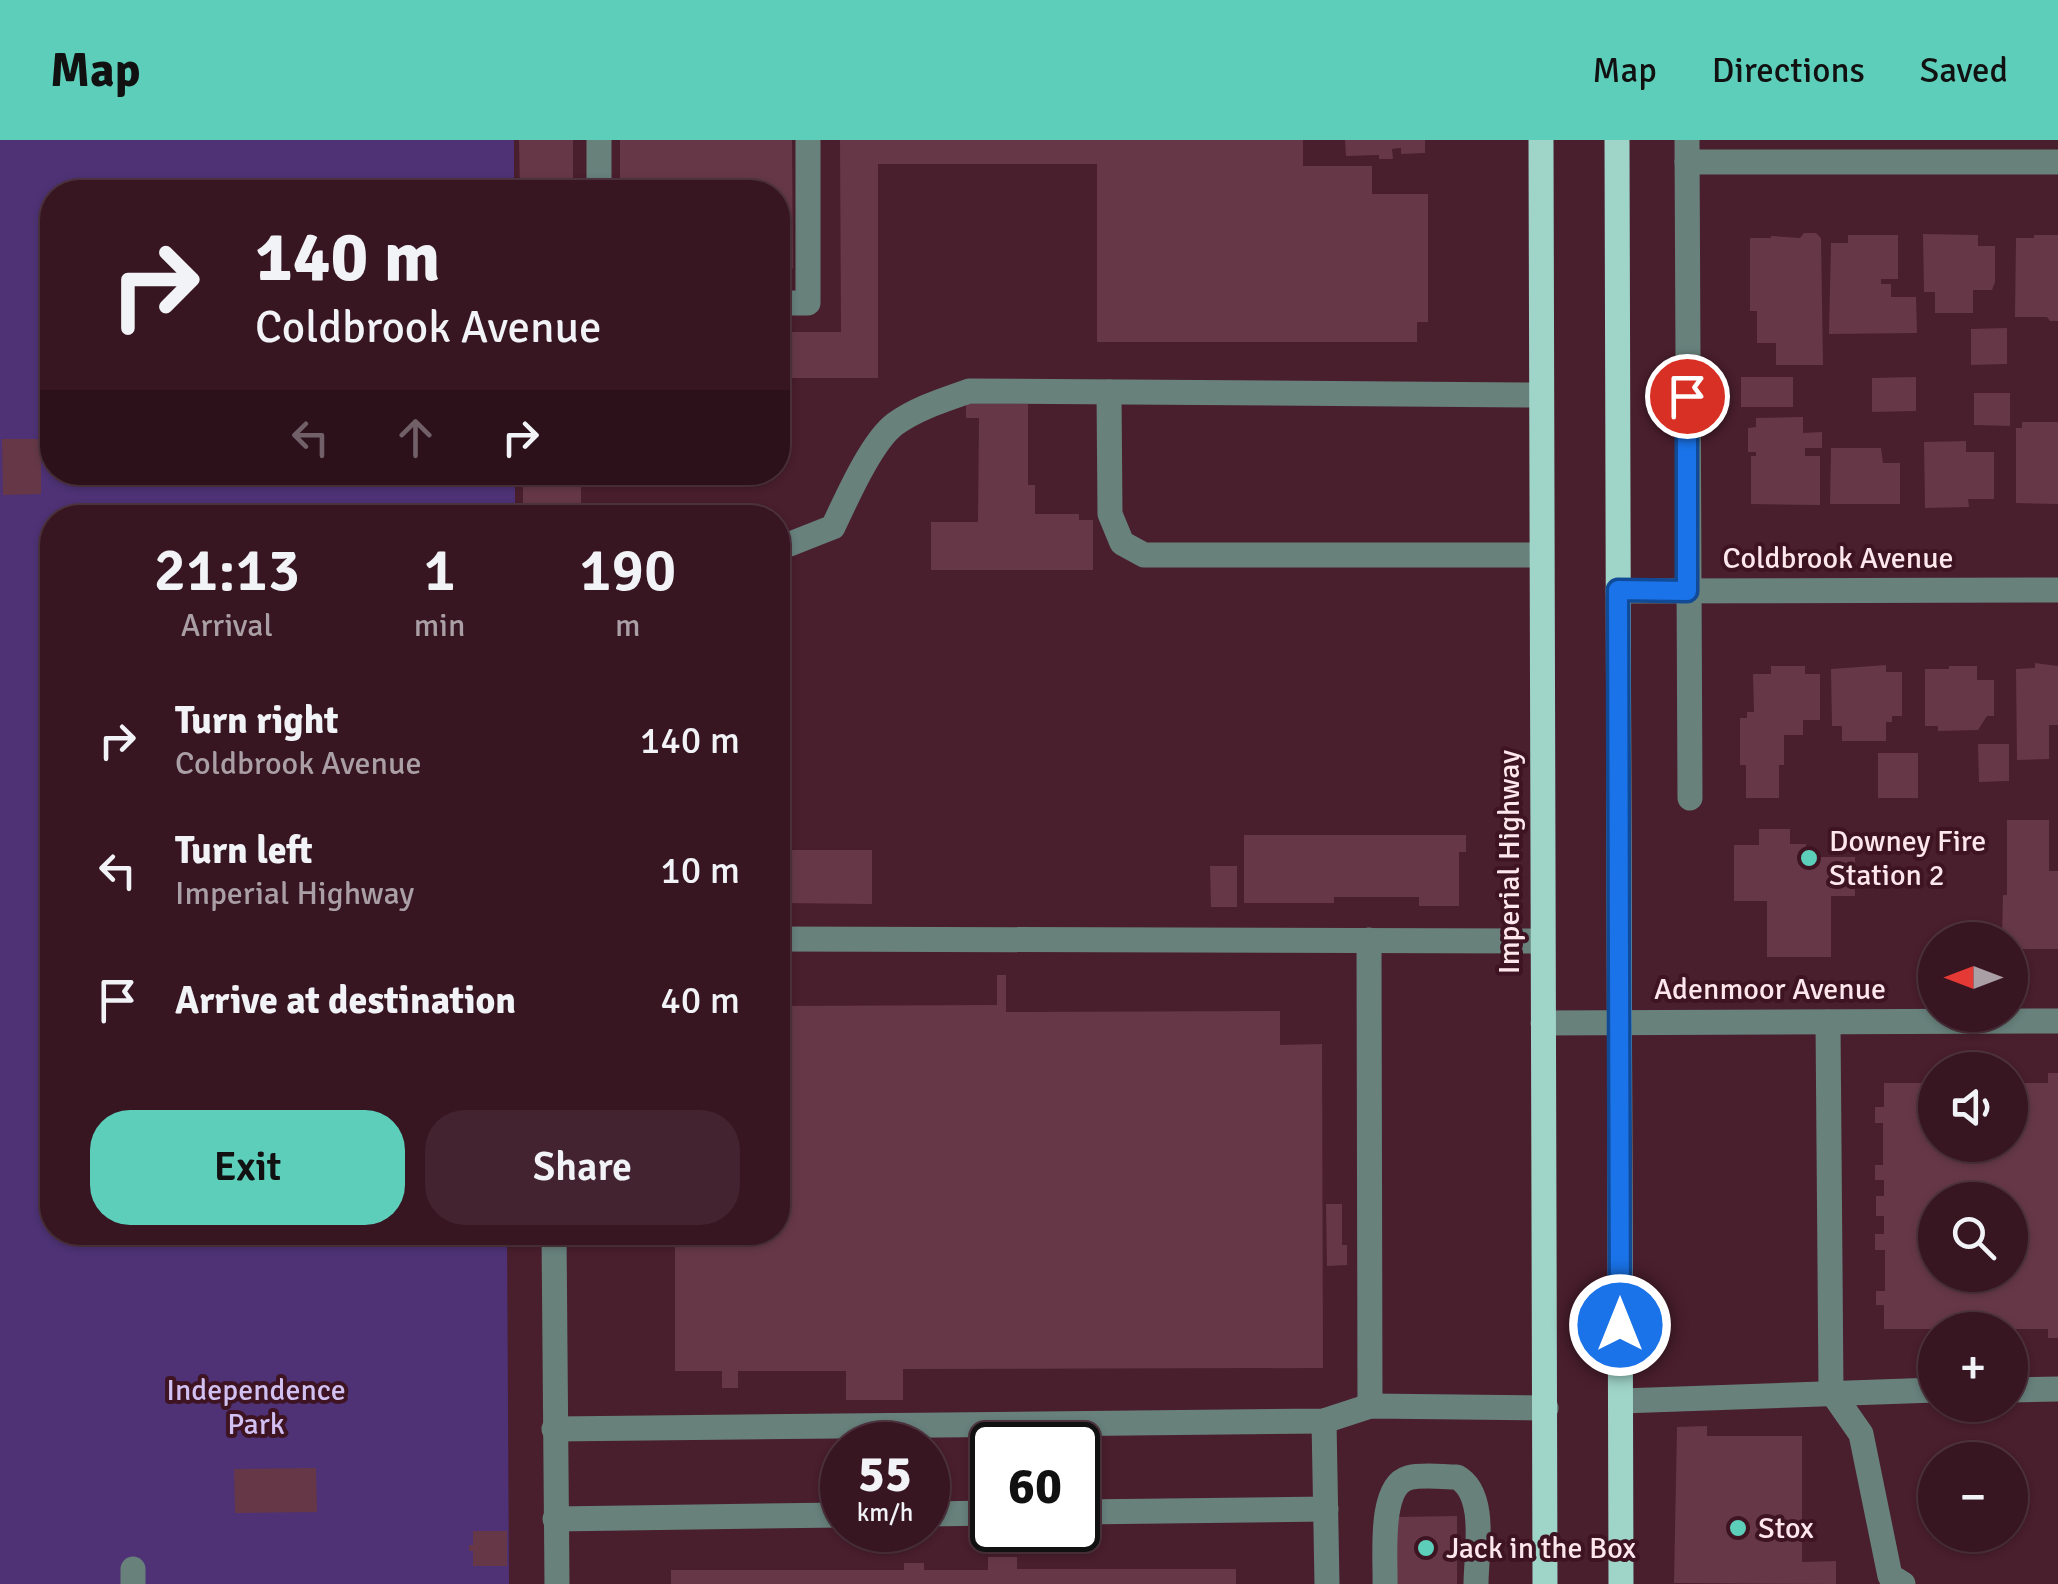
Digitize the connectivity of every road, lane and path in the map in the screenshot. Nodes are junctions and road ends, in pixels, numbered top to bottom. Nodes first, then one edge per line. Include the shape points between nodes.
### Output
1 (598, 140) edge
2 (808, 140) edge
3 (1541, 140) edge
4 (1617, 140) edge
5 (1687, 151) edge
6 (2058, 162) edge
7 (599, 180) edge
8 (790, 304) edge
9 (1109, 392) junction
10 (1540, 395) junction
11 (790, 544) edge
12 (1540, 555) junction
13 (1618, 590) junction
14 (2058, 590) edge
15 (1687, 591) junction
16 (1690, 798) dead end
17 (790, 939) edge
18 (1369, 940) junction
19 (1541, 941) junction
20 (2058, 1021) edge
21 (1828, 1022) junction
22 (1543, 1023) junction
23 (1619, 1023) junction
24 (554, 1245) edge
25 (2058, 1389) edge
26 (1918, 1390) edge
27 (2028, 1390) edge
28 (1831, 1392) junction
29 (1620, 1401) junction
30 (1370, 1406) junction
31 (1546, 1408) junction
32 (1324, 1422) junction
33 (554, 1429) junction
34 (1326, 1510) junction
35 (1100, 1512) edge
36 (820, 1515) edge
37 (555, 1519) junction
38 (556, 1584) edge
39 (1327, 1584) edge
40 (1386, 1584) edge
41 (1476, 1584) edge
42 (1545, 1584) edge
43 (1620, 1584) edge
44 (1903, 1584) edge

1 - 7 street
2 - 8 street via 808,304
3 - 10 main road, Imperial Highway
4 - 13 main road
5 - 6 street
5 - 15 street
9 - 10 street
9 - 11 street via 969,391 934,403 892,426 833,527
9 - 12 street via 1110,514 1122,543 1144,555
10 - 12 main road, Imperial Highway
12 - 19 main road, Imperial Highway
13 - 15 street, Coldbrook Avenue
13 - 23 main road
14 - 15 street, Coldbrook Avenue
15 - 16 street
17 - 18 street
18 - 19 street
18 - 30 street
19 - 22 main road, Imperial Highway
20 - 21 street, Adenmoor Avenue
21 - 23 street, Adenmoor Avenue
21 - 28 street
22 - 23 street, Adenmoor Avenue
22 - 31 main road, Imperial Highway
23 - 29 main road
24 - 33 street
25 - 27 street
26 - 28 street
28 - 29 street
28 - 44 street via 1861,1434 1890,1576
29 - 43 main road
30 - 31 street
30 - 32 street
31 - 42 main road, Imperial Highway
32 - 33 street
32 - 34 street
33 - 37 street
34 - 35 street
34 - 39 street
36 - 37 street
37 - 38 street
40 - 41 street via 1387,1510 1396,1488 1409,1478 1456,1477 1476,1509

